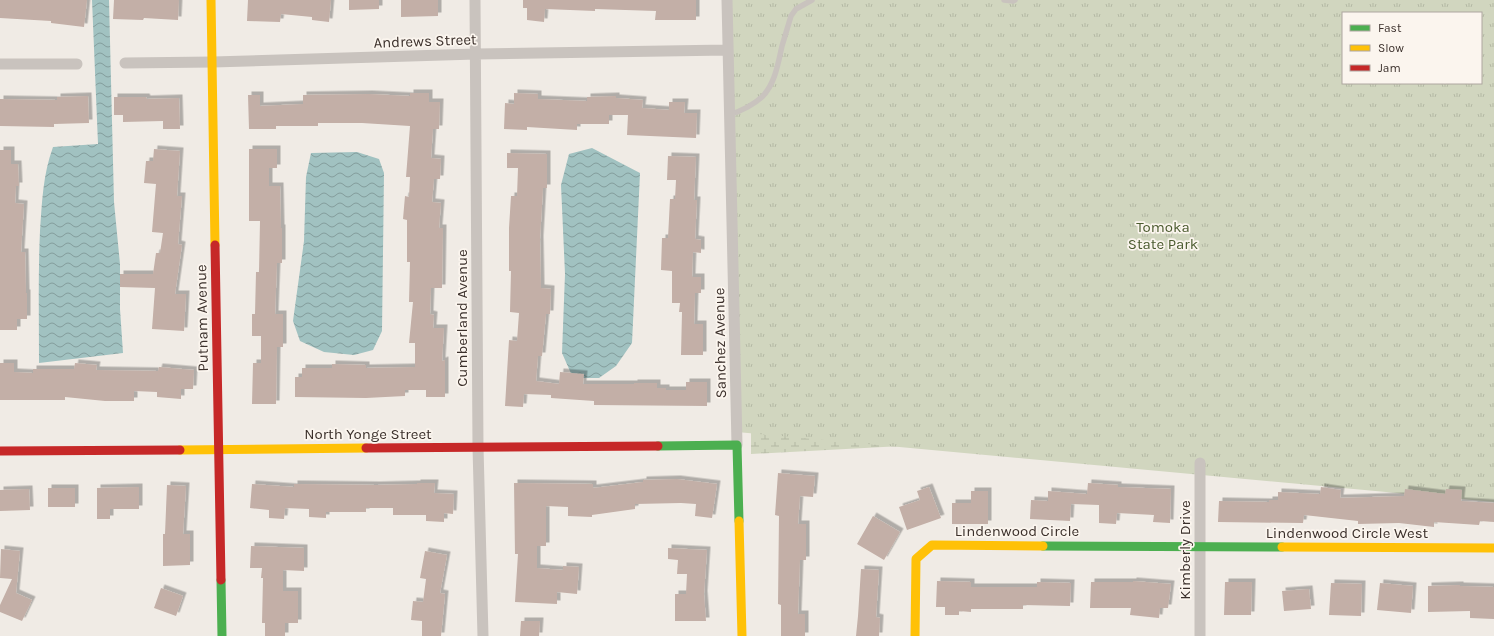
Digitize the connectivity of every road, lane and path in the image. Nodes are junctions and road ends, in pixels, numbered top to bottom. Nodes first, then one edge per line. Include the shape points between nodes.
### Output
1 (211, 0) edge
2 (475, 0) edge
3 (727, 0) edge
4 (812, 0) edge
5 (1004, 0) edge
6 (1015, 0) edge
7 (727, 50) junction
8 (476, 54) junction
9 (213, 62) junction
10 (125, 63) dead end
11 (0, 64) edge
12 (77, 64) dead end
13 (729, 115) junction
14 (737, 445) junction
15 (478, 447) junction
16 (218, 449) junction
17 (0, 451) edge
18 (1200, 463) dead end
19 (1200, 546) junction
20 (1494, 548) edge
21 (222, 636) edge
22 (483, 636) edge
23 (742, 636) edge
24 (915, 636) edge
25 (1200, 636) edge

1 - 9 street, Putnam Avenue
2 - 8 street, Cumberland Avenue
3 - 7 street, Sanchez Avenue
4 - 13 lane via 796,9 791,16 777,70 770,86 762,97 746,109
5 - 6 lane
7 - 8 street, Andrews Street
7 - 13 street, Sanchez Avenue
8 - 9 street, Andrews Street
8 - 15 street, Cumberland Avenue
9 - 10 street, Andrews Street
9 - 16 street, Putnam Avenue
11 - 12 street
13 - 14 street, Sanchez Avenue
14 - 15 street, North Yonge Street
14 - 23 street, Sanchez Avenue
15 - 16 street, North Yonge Street
15 - 22 street, Cumberland Avenue
16 - 17 street, North Yonge Street
16 - 21 street, Putnam Avenue
18 - 19 street, Kimberly Drive
19 - 20 street, Lindenwood Circle West
19 - 24 street, Lindenwood Circle via 932,545 916,559
19 - 25 street, Kimberly Drive

